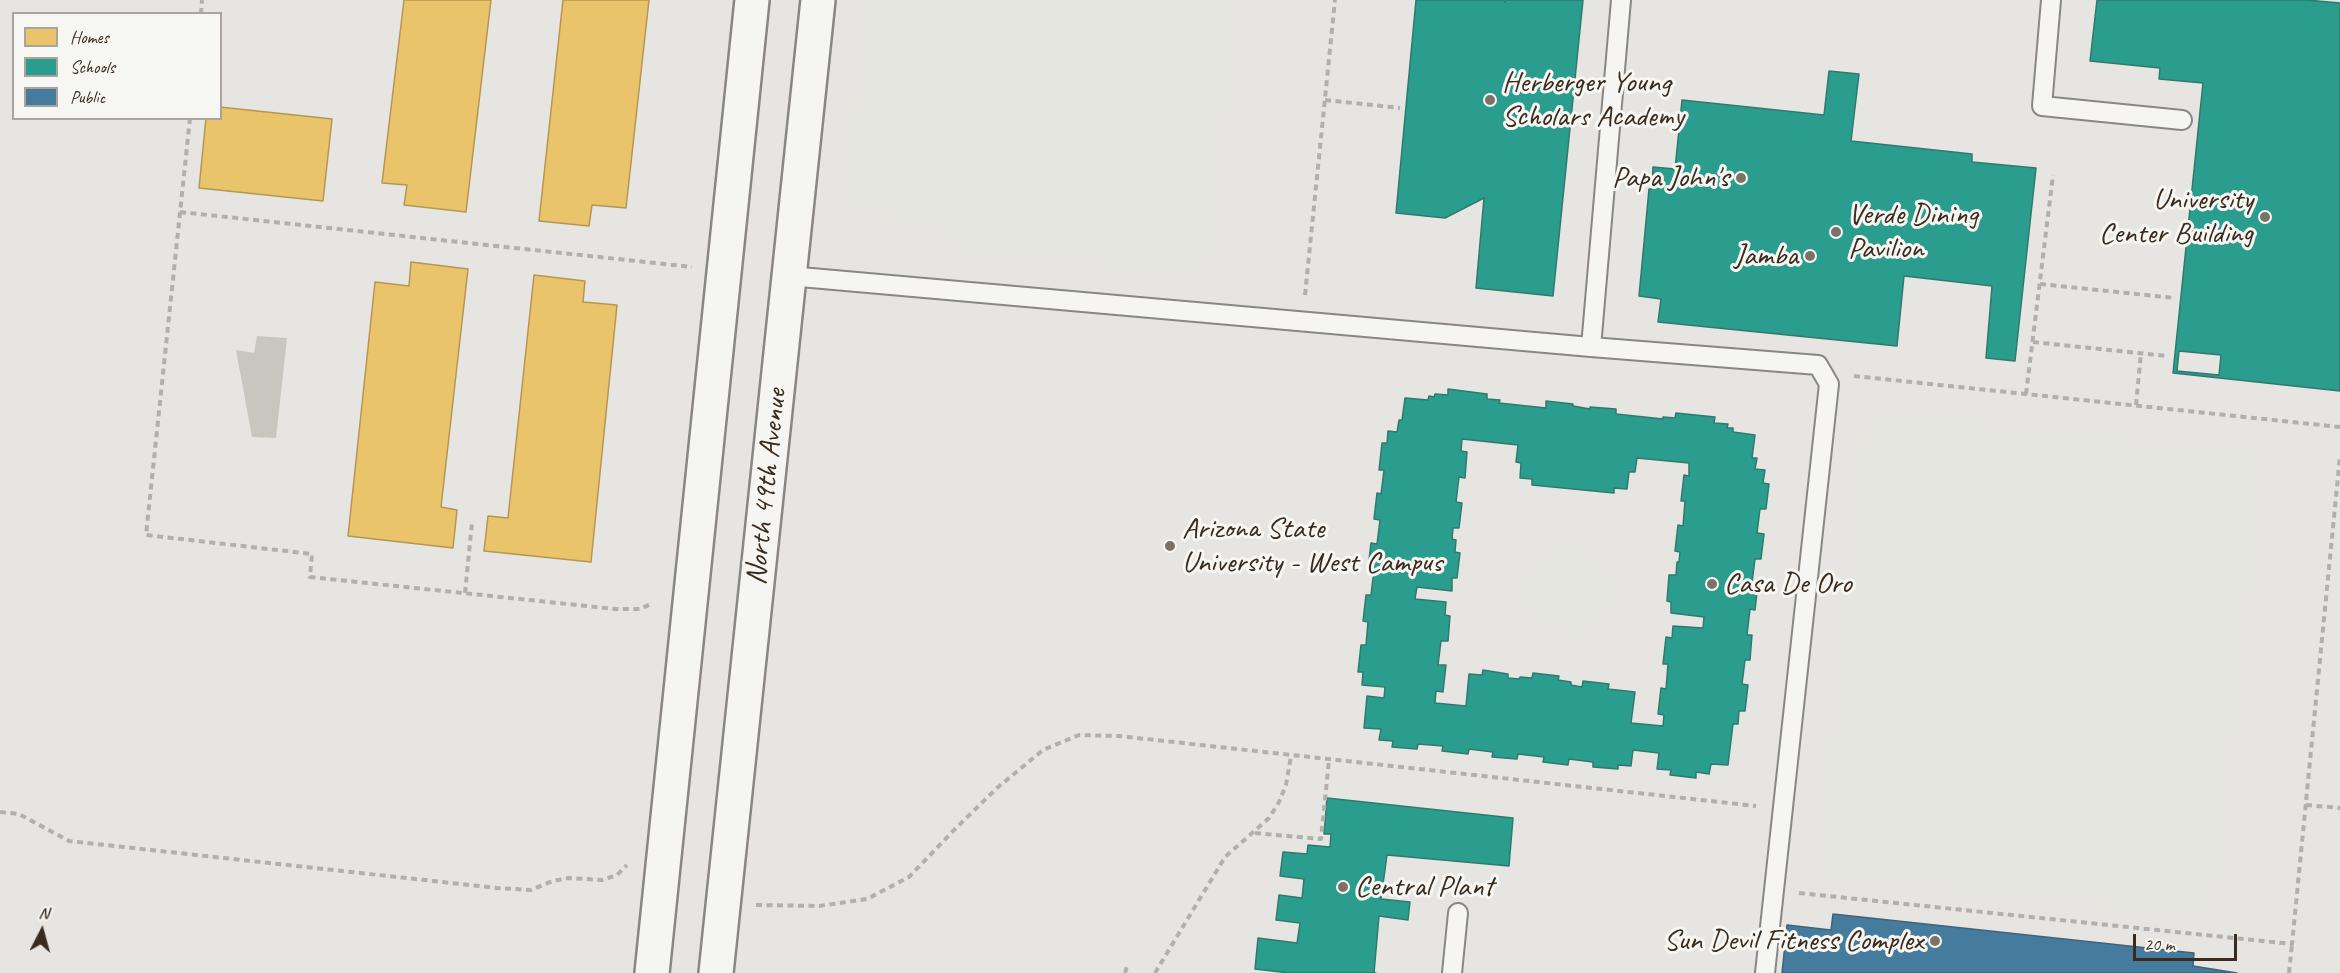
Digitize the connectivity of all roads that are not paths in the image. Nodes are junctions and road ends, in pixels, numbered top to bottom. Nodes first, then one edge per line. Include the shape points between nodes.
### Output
1 (752, 0) edge
2 (818, 0) edge
3 (1621, 0) edge
4 (2051, 0) edge
5 (2182, 120) dead end
6 (789, 276) junction
7 (1591, 347) junction
8 (1458, 914) dead end
9 (652, 973) edge
10 (716, 973) edge
11 (1452, 973) edge
12 (1766, 973) edge

1 - 9 street
2 - 6 street, North 49th Avenue
3 - 7 lane
4 - 5 lane via 2042,106
6 - 7 lane
6 - 10 street, North 49th Avenue
7 - 12 lane via 1818,365 1830,384
8 - 11 lane

